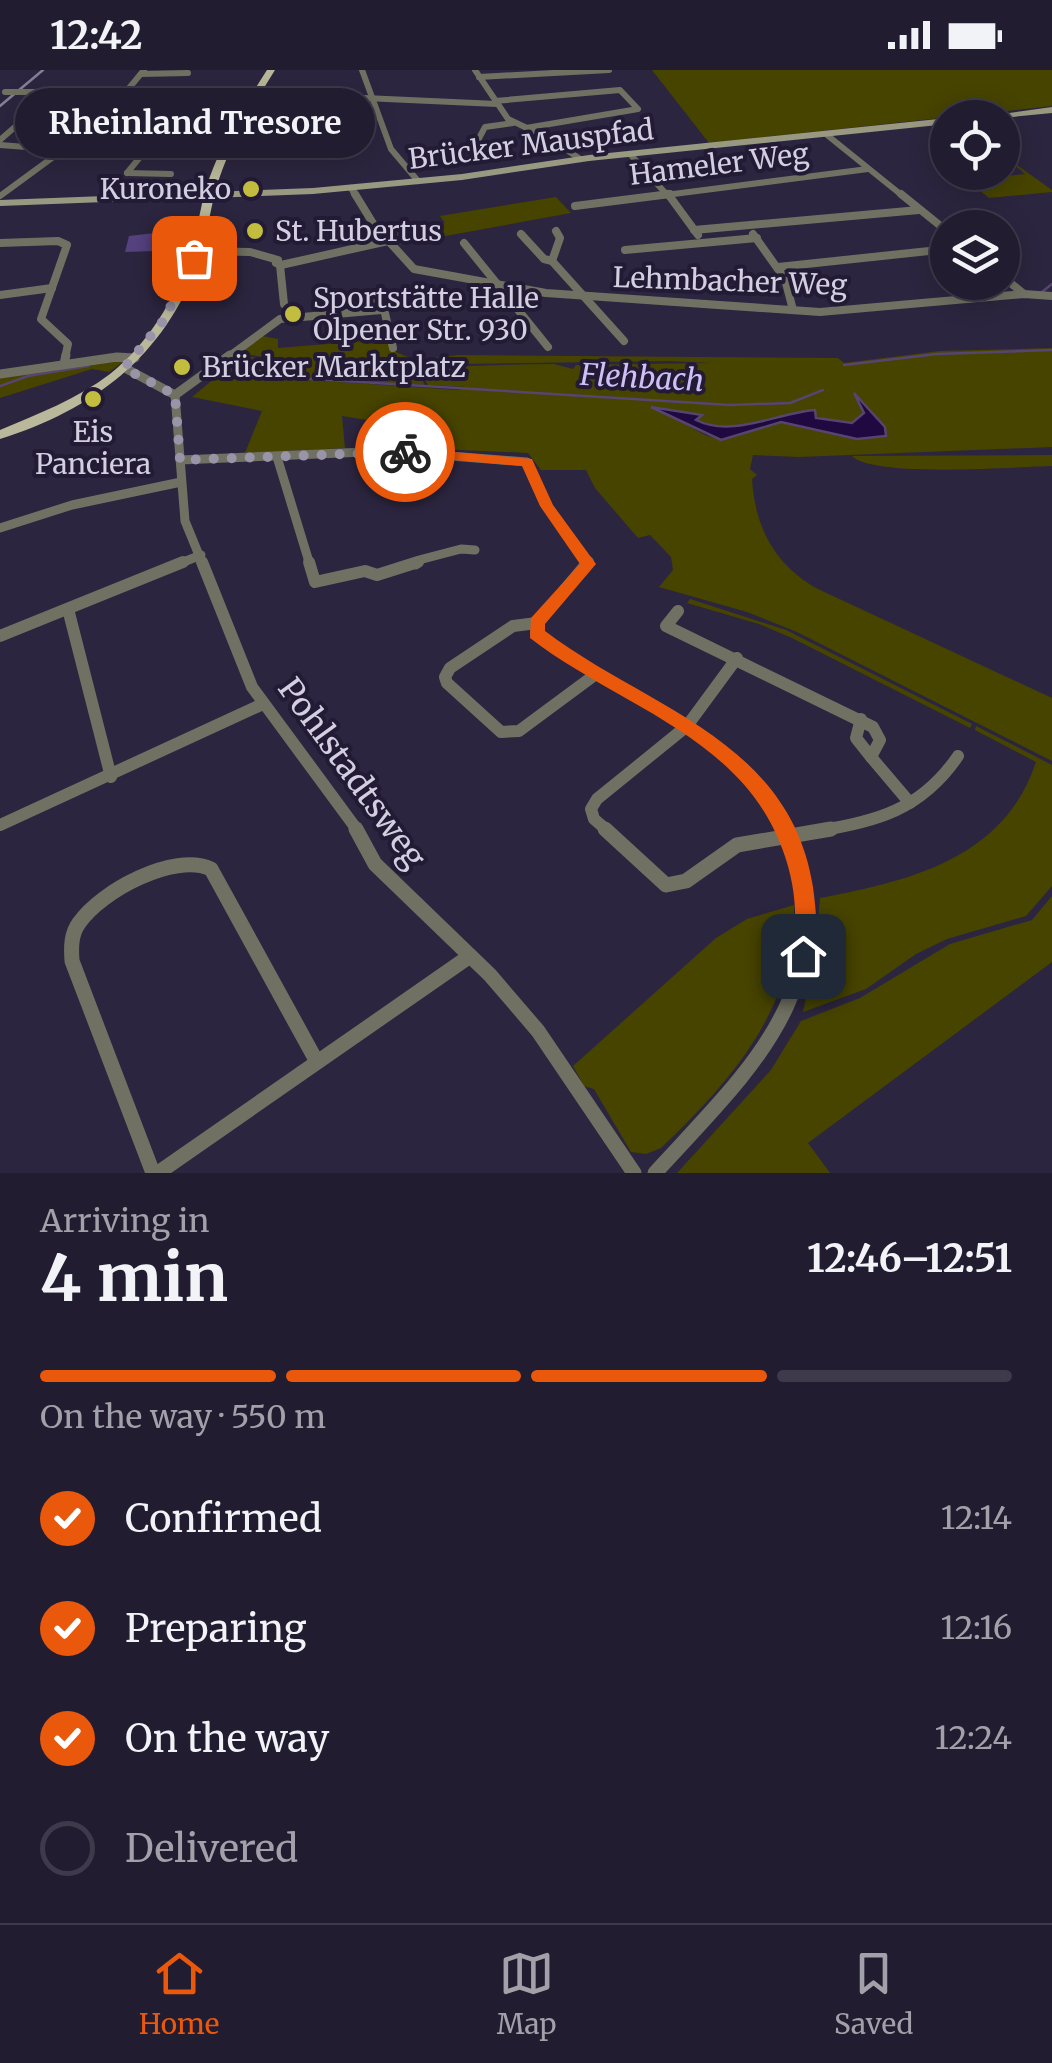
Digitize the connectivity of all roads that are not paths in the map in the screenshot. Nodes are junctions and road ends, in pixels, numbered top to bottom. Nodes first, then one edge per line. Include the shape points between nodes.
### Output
1 (271, 70) edge
2 (362, 70) edge
3 (474, 70) edge
4 (142, 72) edge
5 (610, 72) edge
6 (188, 73) dead end
7 (479, 77) junction
8 (2, 92) edge
9 (55, 92) junction
10 (126, 92) junction
11 (256, 94) junction
12 (372, 98) junction
13 (496, 103) junction
14 (1052, 110) edge
15 (177, 112) dead end
16 (1020, 113) edge
17 (282, 114) dead end
18 (298, 114) junction
19 (513, 123) junction
20 (930, 123) edge
21 (526, 128) junction
22 (326, 135) junction
23 (827, 135) junction
24 (295, 136) junction
25 (230, 138) junction
26 (0, 142) edge
27 (476, 144) dead end
28 (329, 146) dead end
29 (65, 152) junction
30 (140, 154) junction
31 (630, 154) junction
32 (580, 159) junction
33 (868, 169) junction
34 (171, 174) dead end
35 (418, 181) junction
36 (351, 188) junction
37 (666, 192) junction
38 (208, 196) junction
39 (0, 200) edge
40 (575, 206) dead end
41 (919, 210) junction
42 (930, 218) edge
43 (748, 226) junction
44 (694, 230) junction
45 (556, 231) dead end
46 (522, 234) dead end
47 (757, 238) junction
48 (388, 241) junction
49 (620, 241) dead end
50 (0, 242) edge
51 (480, 243) dead end
52 (703, 243) junction
53 (196, 251) junction
54 (930, 252) edge
55 (552, 261) junction
56 (282, 262) junction
57 (778, 266) junction
58 (500, 286) junction
59 (52, 288) junction
60 (1020, 291) edge
61 (1024, 294) junction
62 (0, 295) edge
63 (1046, 295) edge
64 (585, 298) junction
65 (284, 304) dead end
66 (793, 310) junction
67 (337, 314) junction
68 (335, 338) dead end
69 (624, 340) dead end
70 (548, 346) dead end
71 (393, 348) dead end
72 (130, 363) junction
73 (64, 364) junction
74 (0, 374) edge
75 (175, 395) junction
76 (0, 435) edge
77 (276, 457) junction
78 (180, 460) junction
79 (181, 482) junction
80 (0, 528) edge
81 (475, 550) dead end
82 (201, 556) junction
83 (68, 610) junction
84 (678, 611) dead end
85 (537, 622) junction
86 (0, 636) edge
87 (737, 658) junction
88 (596, 674) junction
89 (263, 704) junction
90 (861, 719) junction
91 (687, 726) junction
92 (958, 756) dead end
93 (871, 757) junction
94 (111, 776) junction
95 (910, 803) junction
96 (0, 825) edge
97 (787, 835) junction
98 (470, 956) junction
99 (317, 1062) junction
100 (156, 1173) edge
101 (634, 1173) edge
102 (655, 1173) edge

1 - 11 main road
2 - 12 street
3 - 7 street
4 - 6 street
4 - 10 street
5 - 7 street
7 - 13 street
8 - 9 street, bridge
9 - 10 street
9 - 26 street
10 - 11 street
10 - 29 street
11 - 12 street
11 - 25 main road
12 - 13 street
12 - 35 street via 391,148
13 - 19 street
13 - 21 street via 621,90 638,110
14 - 16 main road
15 - 30 street
17 - 18 street
18 - 22 street via 320,110
18 - 24 street
19 - 21 street
19 - 27 street via 485,127
20 - 23 main road, Brücker Mauspfad
21 - 32 street
22 - 24 street
22 - 28 street
23 - 31 main road, Brücker Mauspfad
23 - 33 street
24 - 25 street
25 - 38 main road
26 - 29 street
29 - 30 street
29 - 39 street
30 - 34 street via 126,172
31 - 32 main road, Brücker Mauspfad
31 - 37 street
32 - 35 main road, Brücker Mauspfad
33 - 37 street, Hameler Weg
33 - 41 street
35 - 36 main road, Brücker Mauspfad
36 - 38 main road, Brücker Mauspfad
36 - 48 street, Lehmbacher Weg
37 - 40 street, Hameler Weg
37 - 44 street
38 - 39 main road, Brücker Mauspfad
38 - 53 main road
41 - 42 street
41 - 43 street
43 - 44 street
43 - 47 street
44 - 52 street
45 - 55 street
46 - 55 street, Lehmbacher Weg
47 - 52 street
47 - 57 street
48 - 56 street
48 - 58 street, Lehmbacher Weg via 414,269
49 - 52 street via 626,252
50 - 59 street via 66,243
51 - 58 street via 466,244
53 - 56 street via 250,252
53 - 72 main road via 164,320
54 - 57 street
55 - 64 street, Lehmbacher Weg
56 - 65 street via 278,284
57 - 66 street
58 - 64 street, Lehmbacher Weg
58 - 70 street
59 - 62 street
59 - 73 street via 41,319 68,344
60 - 61 street
61 - 63 street, Lehmbacher Weg
61 - 66 street, Lehmbacher Weg
64 - 66 street, Lehmbacher Weg
64 - 69 street, Lehmbacher Weg
67 - 68 street
67 - 71 street via 384,309
67 - 75 street via 274,321
72 - 73 street
72 - 75 street
72 - 76 main road via 76,401
73 - 74 street
75 - 78 street, Pohlstadtsweg
77 - 78 street
77 - 81 street via 315,582 365,571 377,575
77 - 85 street via 388,451 528,462 547,506 589,564
78 - 79 street, Pohlstadtsweg
79 - 80 street
79 - 82 street, Pohlstadtsweg via 185,521
82 - 83 street
82 - 89 street, Pohlstadtsweg
83 - 86 street
83 - 94 street
84 - 87 street via 666,626
85 - 88 street via 540,638
85 - 88 street via 514,626 450,668 447,683 510,734
87 - 90 street
87 - 91 street
88 - 91 street
89 - 94 street
89 - 98 street, Pohlstadtsweg via 375,864
90 - 93 street via 856,738
90 - 93 street via 878,732
91 - 97 street via 756,783
91 - 97 street via 597,798 594,820 673,886 722,850
92 - 95 street
93 - 95 street
94 - 96 street
95 - 97 street via 873,819
97 - 102 street via 806,912 789,1010 744,1074
98 - 99 street
98 - 101 street, Pohlstadtsweg via 538,1030
99 - 100 street
99 - 100 street via 211,868 177,863 102,901 73,934 72,961

